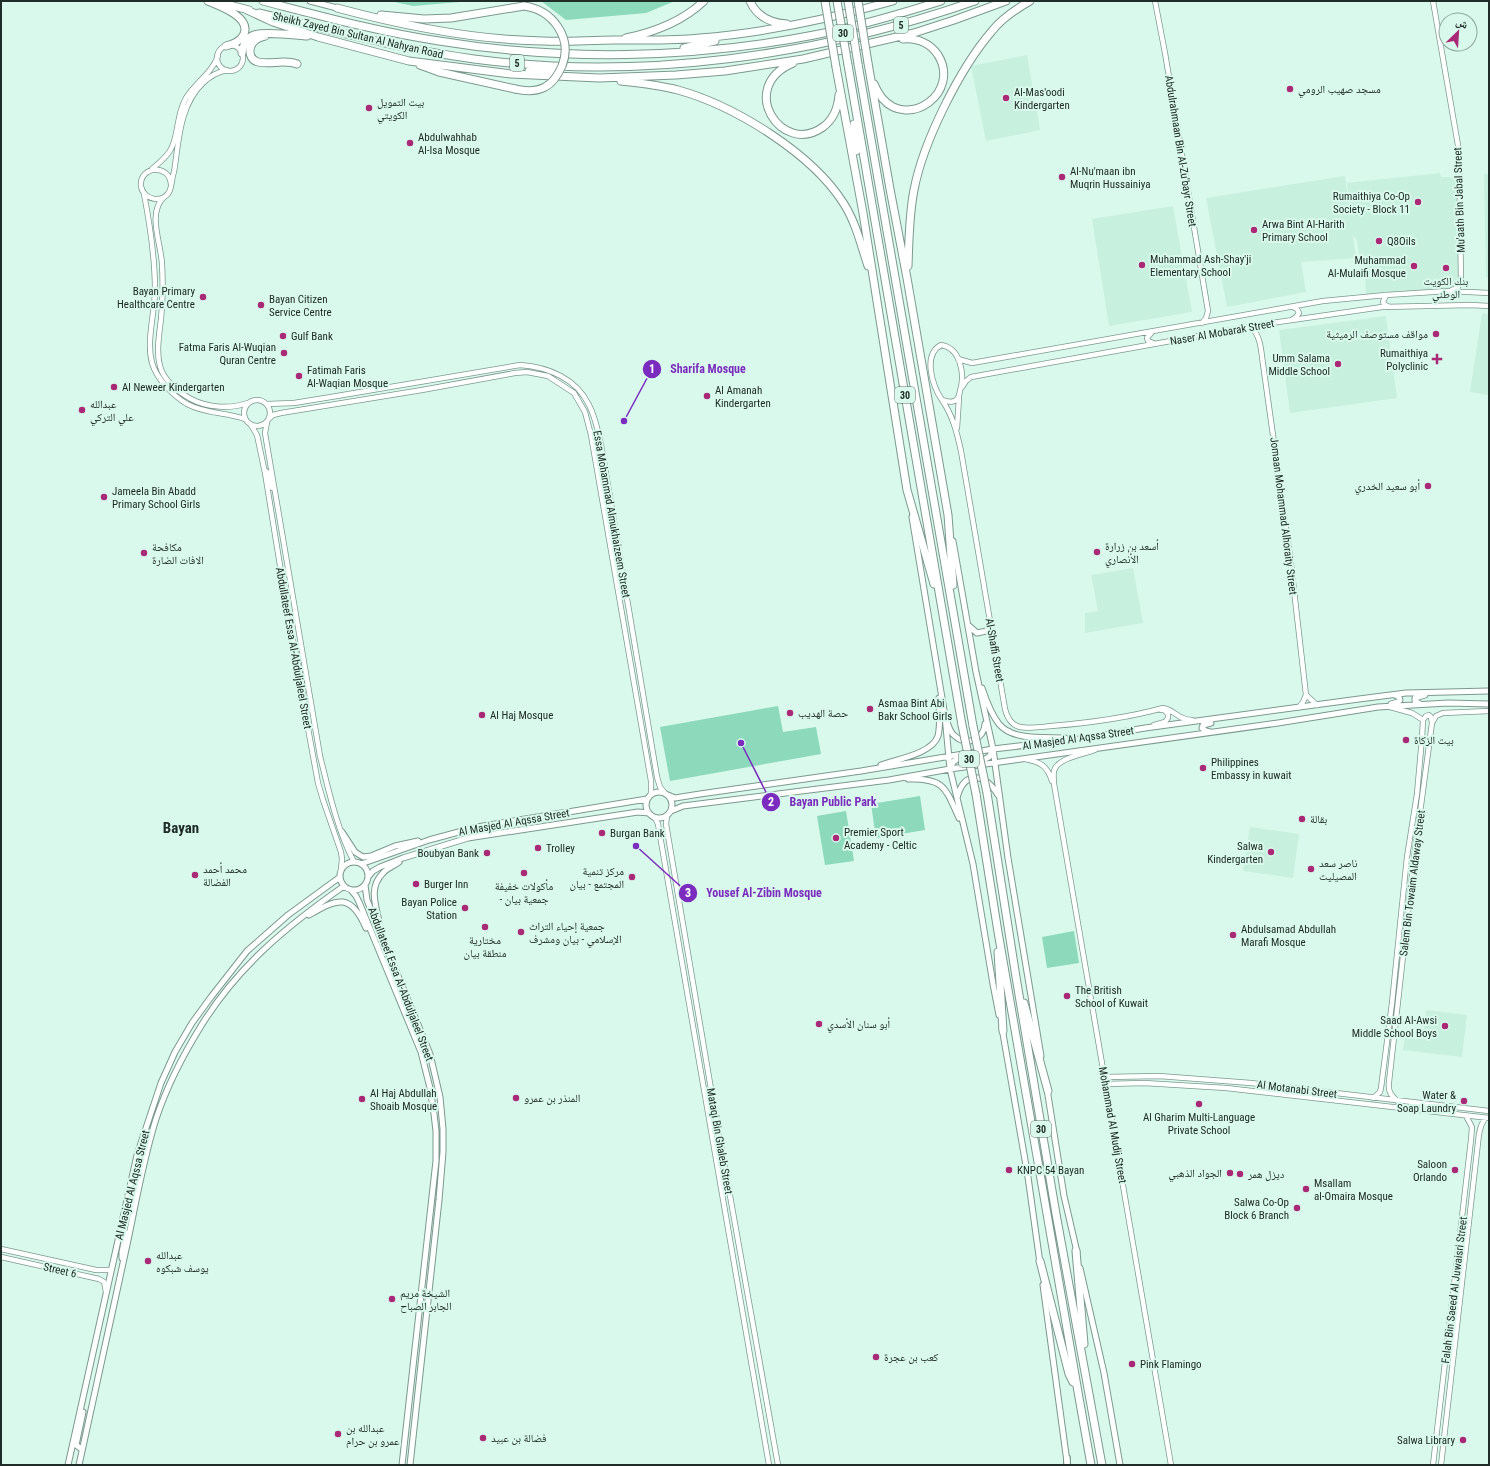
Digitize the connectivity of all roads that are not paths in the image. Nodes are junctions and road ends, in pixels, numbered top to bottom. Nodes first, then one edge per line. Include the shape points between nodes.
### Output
1 (208, 1) edge
2 (214, 1) edge
3 (263, 1) edge
4 (310, 1) edge
5 (704, 1) edge
6 (750, 1) edge
7 (825, 1) edge
8 (837, 1) edge
9 (848, 1) edge
10 (858, 1) edge
11 (892, 1) edge
12 (941, 1) edge
13 (976, 1) edge
14 (993, 1) edge
15 (1006, 1) edge
16 (1030, 1) edge
17 (1155, 1) edge
18 (1432, 1) edge
19 (337, 8) junction
20 (245, 9) junction
21 (966, 16) junction
22 (797, 25) junction
23 (748, 33) junction
24 (272, 34) junction
25 (318, 37) junction
26 (891, 39) junction
27 (616, 40) junction
28 (226, 46) junction
29 (668, 52) junction
30 (242, 53) junction
31 (218, 56) junction
32 (803, 59) junction
33 (409, 61) junction
34 (297, 64) dead end
35 (580, 67) junction
36 (227, 70) junction
37 (492, 71) junction
38 (599, 78) junction
39 (838, 78) junction
40 (870, 78) junction
41 (865, 96) junction
42 (854, 104) junction
43 (150, 170) junction
44 (171, 185) junction
45 (890, 189) junction
46 (144, 194) junction
47 (164, 197) junction
48 (863, 213) junction
49 (907, 278) junction
50 (1461, 282) junction
51 (875, 290) junction
52 (1470, 291) junction
53 (1448, 292) junction
54 (1489, 292) edge
55 (1386, 295) junction
56 (1206, 302) junction
57 (1292, 306) junction
58 (1489, 306) edge
59 (1390, 307) junction
60 (1218, 320) junction
61 (1291, 320) junction
62 (1202, 323) junction
63 (1265, 324) junction
64 (1251, 327) junction
65 (1152, 332) junction
66 (1258, 336) junction
67 (1154, 343) junction
68 (958, 360) junction
69 (520, 365) junction
70 (508, 366) junction
71 (520, 372) junction
72 (510, 373) junction
73 (431, 380) junction
74 (433, 387) junction
75 (962, 387) junction
76 (959, 398) junction
77 (942, 400) junction
78 (248, 403) junction
79 (294, 403) junction
80 (267, 404) junction
81 (297, 410) junction
82 (245, 419) junction
83 (268, 421) junction
84 (251, 425) junction
85 (956, 430) junction
86 (264, 473) junction
87 (608, 487) junction
88 (600, 488) junction
89 (907, 490) junction
90 (275, 493) junction
91 (610, 498) junction
92 (602, 500) junction
93 (948, 515) junction
94 (954, 614) junction
95 (943, 615) junction
96 (968, 623) junction
97 (991, 630) junction
98 (631, 664) junction
99 (638, 664) junction
100 (976, 672) junction
101 (640, 675) junction
102 (633, 676) junction
103 (301, 679) junction
104 (939, 683) junction
105 (1489, 691) edge
106 (1439, 692) junction
107 (1306, 695) junction
108 (1394, 695) junction
109 (311, 703) junction
110 (1489, 704) edge
111 (1316, 705) junction
112 (1423, 705) junction
113 (1386, 706) junction
114 (1299, 707) junction
115 (1378, 707) junction
116 (1157, 710) junction
117 (1489, 711) edge
118 (305, 712) junction
119 (1247, 715) junction
120 (945, 716) junction
121 (1216, 719) junction
122 (986, 720) junction
123 (1422, 720) junction
124 (1432, 723) junction
125 (1145, 728) junction
126 (1213, 732) junction
127 (317, 736) junction
128 (1080, 739) junction
129 (993, 749) junction
130 (1099, 749) junction
131 (983, 751) junction
132 (948, 756) junction
133 (1025, 759) junction
134 (655, 763) junction
135 (648, 764) junction
136 (995, 764) junction
137 (961, 768) junction
138 (950, 769) junction
139 (861, 771) junction
140 (889, 780) junction
141 (1054, 784) junction
142 (666, 793) junction
143 (651, 794) junction
144 (1000, 798) junction
145 (956, 799) junction
146 (647, 800) junction
147 (671, 811) junction
148 (649, 814) junction
149 (667, 816) junction
150 (655, 818) junction
151 (342, 832) junction
152 (965, 832) junction
153 (429, 840) junction
154 (1407, 857) junction
155 (403, 858) junction
156 (1414, 858) junction
157 (354, 862) junction
158 (362, 864) junction
159 (341, 869) junction
160 (1405, 873) junction
161 (1414, 874) junction
162 (340, 877) junction
163 (368, 877) junction
164 (365, 885) junction
165 (344, 886) junction
166 (351, 890) junction
167 (290, 926) junction
168 (270, 931) junction
169 (380, 931) junction
170 (998, 932) junction
171 (274, 939) junction
172 (379, 950) junction
173 (691, 966) junction
174 (683, 967) junction
175 (387, 970) junction
176 (692, 977) junction
177 (1016, 977) junction
178 (685, 979) junction
179 (408, 1000) junction
180 (402, 1006) junction
181 (1003, 1031) junction
182 (426, 1045) junction
183 (1105, 1077) junction
184 (1382, 1080) junction
185 (1389, 1082) junction
186 (1106, 1084) junction
187 (1048, 1091) junction
188 (1342, 1094) junction
189 (1307, 1098) junction
190 (1374, 1098) junction
191 (1397, 1101) junction
192 (1489, 1111) edge
193 (708, 1115) junction
194 (716, 1115) junction
195 (1466, 1116) junction
196 (1487, 1118) edge
197 (717, 1125) junction
198 (710, 1127) junction
199 (1472, 1133) junction
200 (1479, 1134) junction
201 (140, 1145) junction
202 (436, 1161) junction
203 (144, 1169) junction
204 (439, 1200) junction
205 (432, 1202) junction
206 (1462, 1218) junction
207 (1469, 1220) junction
208 (120, 1231) junction
209 (1, 1249) edge
210 (433, 1249) junction
211 (1076, 1251) junction
212 (1, 1257) edge
213 (1040, 1261) junction
214 (123, 1263) junction
215 (88, 1269) junction
216 (111, 1270) junction
217 (87, 1276) junction
218 (106, 1297) junction
219 (748, 1298) junction
220 (740, 1301) junction
221 (751, 1310) junction
222 (742, 1312) junction
223 (1083, 1356) junction
224 (1444, 1374) junction
225 (1451, 1375) junction
226 (1078, 1392) junction
227 (82, 1405) junction
228 (773, 1439) junction
229 (765, 1440) junction
230 (83, 1447) junction
231 (776, 1455) junction
232 (768, 1456) junction
233 (1067, 1458) joint
234 (68, 1465) edge
235 (79, 1465) edge
236 (402, 1465) edge
237 (410, 1465) edge
238 (769, 1465) edge
239 (778, 1465) edge
240 (1068, 1465) edge
241 (1092, 1465) edge
242 (1102, 1465) edge
243 (1120, 1465) edge
244 (1171, 1465) edge
245 (1433, 1465) edge
246 (1441, 1465) edge

1 - 28 highway via 233,13 244,23 245,31 242,38
2 - 20 highway, Sheikh Zayed Bin Sultan Al Nahyan Road / 5
3 - 29 highway, Sheikh Zayed Bin Sultan Al Nahyan Road / 5 via 372,29 480,47 566,54
4 - 19 main road
5 - 27 highway via 682,18 666,26
6 - 22 highway via 765,19
7 - 39 highway, bridge
8 - 42 highway, 30, bridge
9 - 41 highway, 30, bridge
10 - 40 highway, bridge
11 - 22 highway
12 - 29 highway, Sheikh Zayed Bin Sultan Al Nahyan Road / 5 via 901,14 815,35 735,47
13 - 35 highway, Sheikh Zayed Bin Sultan Al Nahyan Road / 5 via 887,29 826,44 652,66
14 - 21 highway
15 - 21 highway
16 - 49 highway via 992,30 961,76 940,118 914,189
17 - 56 street, Abdulrahmaan Bin Al-Zu'bayr Street
18 - 50 street, Mu'aath Bin Jabal Street via 1459,151
19 - 27 highway via 418,28 495,38 543,41
19 - 33 highway, bridge via 394,17 434,19 466,17 524,6 538,9 552,18 564,39 565,56 560,72 550,84 537,90 515,89 439,72
20 - 25 highway via 273,22
20 - 35 highway, Sheikh Zayed Bin Sultan Al Nahyan Road / 5 via 426,52 483,60
21 - 26 highway
22 - 23 highway
23 - 27 highway via 699,38
23 - 29 highway
24 - 25 highway
24 - 30 highway via 250,37 244,44
24 - 34 highway via 253,42 250,50 252,59 258,62
25 - 33 highway
26 - 32 highway
26 - 40 highway via 914,39 932,48 944,71 939,92 922,107 901,109 883,99
28 - 30 street via 237,47
28 - 31 street
30 - 36 street via 243,61 240,66
31 - 36 street via 220,64
31 - 43 street via 184,103 170,150 164,159
32 - 38 highway via 725,71
32 - 39 highway via 780,70 767,88 766,99 770,113 784,129 795,133 809,133 827,124 837,107
33 - 37 highway
35 - 37 highway via 548,71
36 - 44 street via 216,73 206,80 189,102 182,124
37 - 38 highway
38 - 51 highway via 662,86 701,98 749,121 798,154 827,182 844,204 858,233
39 - 48 highway
40 - 45 highway
41 - 45 highway
41 - 94 highway, 30
42 - 48 highway via 855,141
42 - 95 highway, 30
43 - 44 street via 164,172 169,176
43 - 46 street via 141,181
44 - 47 street
45 - 49 highway
46 - 47 street via 154,199
46 - 82 street via 155,272 150,343 155,369 166,386 185,403 201,411
47 - 78 street via 158,206 156,216 163,284 157,347 159,366 172,385 194,401 223,407
48 - 51 highway
49 - 93 highway
50 - 52 street
50 - 53 street via 1455,290
51 - 89 highway
52 - 53 street, Naser Al Mobarak Street
52 - 54 street, Naser Al Mobarak Street
53 - 55 street, Naser Al Mobarak Street
55 - 57 street, Naser Al Mobarak Street
55 - 59 street via 1383,302
56 - 60 street, Abdulrahmaan Bin Al-Zu'bayr Street via 1209,312
56 - 62 street, Abdulrahmaan Bin Al-Zu'bayr Street via 1207,316
57 - 60 street, Naser Al Mobarak Street
57 - 61 street via 1298,309 1299,313
58 - 59 street, Naser Al Mobarak Street
59 - 61 street, Naser Al Mobarak Street
60 - 62 street, Naser Al Mobarak Street
61 - 63 street, Naser Al Mobarak Street
62 - 65 street, Naser Al Mobarak Street
63 - 64 street, Naser Al Mobarak Street
63 - 66 street
64 - 66 street, Jomaan Mohammad Alhoraity Street
64 - 67 street, Naser Al Mobarak Street
65 - 67 street via 1147,338
65 - 68 street, Naser Al Mobarak Street via 972,363
66 - 107 street, Jomaan Mohammad Alhoraity Street via 1291,564
67 - 75 street, Naser Al Mobarak Street via 971,377
68 - 75 street, Al-Shaffi Street via 962,368
68 - 77 street, Al-Shaffi Street via 951,349 941,345 931,358 932,379
69 - 70 street, Essa Mohammad Almukhaizeem Street
69 - 71 street
69 - 87 street, Essa Mohammad Almukhaizeem Street via 551,370 573,384 585,398 595,420
70 - 72 street via 511,369
70 - 73 street, Essa Mohammad Almukhaizeem Street
71 - 72 street, Essa Mohammad Almukhaizeem Street
71 - 88 street, Essa Mohammad Almukhaizeem Street via 548,376 567,388 579,400 587,419
72 - 74 street, Essa Mohammad Almukhaizeem Street
73 - 74 street via 430,384
73 - 79 street, Essa Mohammad Almukhaizeem Street
74 - 81 street, Essa Mohammad Almukhaizeem Street
75 - 76 street, Al-Shaffi Street
76 - 77 street via 950,402
76 - 85 street, Al-Shaffi Street
77 - 85 street, Al-Shaffi Street via 950,412
78 - 80 street via 261,400
78 - 82 street via 244,410
79 - 80 street, Essa Mohammad Almukhaizeem Street
79 - 81 street via 293,408
80 - 83 street via 271,411
81 - 83 street, Essa Mohammad Almukhaizeem Street via 277,414
82 - 84 street
83 - 84 street via 259,426
83 - 90 street, Abdullateef Essa Al-Abduljaleel Street via 265,433
84 - 86 street, Abdullateef Essa Al-Abduljaleel Street via 257,435
85 - 97 street, Al-Shaffi Street via 969,492
86 - 90 street via 268,473
86 - 103 street, Abdullateef Essa Al-Abduljaleel Street
87 - 88 street via 604,490
87 - 91 street, Essa Mohammad Almukhaizeem Street
88 - 92 street, Essa Mohammad Almukhaizeem Street
89 - 95 highway
89 - 104 main road
90 - 109 street, Abdullateef Essa Al-Abduljaleel Street
91 - 92 street
91 - 99 street, Essa Mohammad Almukhaizeem Street
92 - 98 street, Essa Mohammad Almukhaizeem Street
93 - 94 highway
93 - 96 main road
94 - 177 highway, 30, bridge via 987,793
95 - 170 highway, 30, bridge
96 - 97 main road via 976,633
96 - 100 main road
97 - 116 street, Al-Shaffi Street via 1007,715 1015,725 1036,728 1097,722
98 - 99 street via 635,667
98 - 102 street, Essa Mohammad Almukhaizeem Street
99 - 101 street, Essa Mohammad Almukhaizeem Street
100 - 122 main road
100 - 128 main road via 993,715 1006,731 1023,736
101 - 102 street
101 - 134 street, Essa Mohammad Almukhaizeem Street
102 - 135 street, Essa Mohammad Almukhaizeem Street
103 - 109 street via 307,704
103 - 118 street, Abdullateef Essa Al-Abduljaleel Street
104 - 120 main road
104 - 139 main road via 939,728 934,743 924,751
105 - 106 main road, Al Masjed Al Aqssa Street
106 - 108 main road, Al Masjed Al Aqssa Street
106 - 112 main road via 1415,698 1416,702
107 - 111 street
107 - 114 street
108 - 111 main road, Al Masjed Al Aqssa Street
108 - 115 main road via 1399,697 1398,702
109 - 127 street, Abdullateef Essa Al-Abduljaleel Street
110 - 112 main road, Al Masjed Al Aqssa Street
111 - 114 main road, Al Masjed Al Aqssa Street
112 - 113 main road, Al Masjed Al Aqssa Street
113 - 115 main road, Al Masjed Al Aqssa Street
113 - 123 street via 1412,713
114 - 119 main road, Al Masjed Al Aqssa Street
115 - 126 main road, Al Masjed Al Aqssa Street
116 - 121 street, Al-Shaffi Street via 1168,709 1188,720
116 - 125 street via 1164,710 1168,718 1165,722
117 - 124 street via 1443,713 1436,716
118 - 127 street via 309,711 313,731
118 - 159 street, Abdullateef Essa Al-Abduljaleel Street via 318,783 341,852
119 - 121 main road, Al Masjed Al Aqssa Street
119 - 126 main road via 1203,725 1203,729
120 - 122 main road via 953,735 966,741 981,736
120 - 132 main road
121 - 125 main road, Al Masjed Al Aqssa Street
122 - 129 main road
123 - 124 street via 1429,715
123 - 154 street, Salem Bin Towaim Aldaway Street via 1417,794
124 - 156 street, Salem Bin Towaim Aldaway Street
125 - 128 main road, Al Masjed Al Aqssa Street
126 - 130 main road, Al Masjed Al Aqssa Street
127 - 151 street, Abdullateef Essa Al-Abduljaleel Street via 329,796
128 - 129 main road, Al Masjed Al Aqssa Street
129 - 131 main road, Al Masjed Al Aqssa Street
129 - 136 main road
129 - 137 main road via 988,758
130 - 133 main road, Al Masjed Al Aqssa Street
130 - 141 street, Mohammad Al Mudij Street via 1062,760 1054,771
131 - 132 main road, Al Masjed Al Aqssa Street
131 - 138 main road via 955,760
132 - 138 main road
132 - 139 main road, Al Masjed Al Aqssa Street
133 - 136 main road, Al Masjed Al Aqssa Street
133 - 141 street, Mohammad Al Mudij Street via 1044,766
134 - 135 street via 652,766
134 - 142 street, Essa Mohammad Almukhaizeem Street via 660,787
135 - 143 street, Essa Mohammad Almukhaizeem Street
136 - 137 main road, Al Masjed Al Aqssa Street
136 - 144 main road
137 - 138 main road, Al Masjed Al Aqssa Street
138 - 140 main road, Al Masjed Al Aqssa Street
138 - 145 main road
139 - 142 main road, Al Masjed Al Aqssa Street via 675,798
140 - 147 main road, Al Masjed Al Aqssa Street via 683,806
140 - 152 main road via 925,779 939,784 948,794
141 - 183 street, Mohammad Al Mudij Street
142 - 143 main road via 660,791
142 - 147 main road via 673,802
143 - 146 main road
144 - 145 main road via 990,783 977,778 963,784
144 - 187 main road
145 - 152 main road
146 - 148 main road
146 - 153 main road, Al Masjed Al Aqssa Street via 477,827
147 - 149 main road
148 - 150 main road
148 - 155 main road, Al Masjed Al Aqssa Street via 638,812 496,833 462,840
149 - 150 main road
149 - 173 street, Mataqi Bin Ghaleb Street via 666,824
150 - 174 street, Mataqi Bin Ghaleb Street
151 - 153 main road via 355,852 363,857 408,842
151 - 157 street, Abdullateef Essa Al-Abduljaleel Street
152 - 181 main road
153 - 158 main road, Al Masjed Al Aqssa Street
154 - 156 street
154 - 160 street, Salem Bin Towaim Aldaway Street
155 - 163 main road, Al Masjed Al Aqssa Street via 380,867
155 - 169 main road via 384,872 376,883 373,898
156 - 161 street, Salem Bin Towaim Aldaway Street
157 - 158 main road
157 - 159 main road
158 - 163 main road via 367,869
159 - 162 main road
160 - 161 street via 1408,871
160 - 184 street, Salem Bin Towaim Aldaway Street
161 - 185 street, Salem Bin Towaim Aldaway Street
162 - 165 main road
162 - 168 main road, Al Masjed Al Aqssa Street
163 - 164 main road
164 - 166 main road
164 - 169 main road, Abdullateef Essa Al-Abduljaleel Street
165 - 166 main road
165 - 167 main road, Al Masjed Al Aqssa Street
166 - 172 main road, Abdullateef Essa Al-Abduljaleel Street via 358,900
167 - 171 main road, Al Masjed Al Aqssa Street
167 - 172 main road via 326,905 339,901 346,902 360,914
168 - 171 main road via 276,934
168 - 201 main road, Al Masjed Al Aqssa Street via 247,950 192,1023 175,1052 161,1084
169 - 179 main road, Abdullateef Essa Al-Abduljaleel Street
170 - 181 highway
170 - 226 highway, 30
171 - 203 main road, Al Masjed Al Aqssa Street via 225,992 201,1025 183,1057 156,1118
172 - 175 main road, Abdullateef Essa Al-Abduljaleel Street
173 - 174 street via 688,969
173 - 176 street, Mataqi Bin Ghaleb Street
174 - 178 street, Mataqi Bin Ghaleb Street
175 - 179 main road via 392,975 402,999
175 - 180 main road, Abdullateef Essa Al-Abduljaleel Street
176 - 178 street via 687,976
176 - 194 street, Mataqi Bin Ghaleb Street
177 - 187 highway
177 - 223 highway, 30
178 - 193 street, Mataqi Bin Ghaleb Street
179 - 182 main road, Abdullateef Essa Al-Abduljaleel Street
180 - 182 main road via 407,1007 420,1038
180 - 202 main road, Abdullateef Essa Al-Abduljaleel Street via 421,1052 430,1088 436,1131
181 - 213 main road
182 - 204 main road, Abdullateef Essa Al-Abduljaleel Street via 440,1097 443,1129
183 - 186 street, Mohammad Al Mudij Street
183 - 188 street, Al Motanabi Street via 1164,1076
184 - 185 street via 1384,1084
184 - 190 street, Salem Bin Towaim Aldaway Street via 1380,1092
185 - 191 street, Salem Bin Towaim Aldaway Street via 1388,1090
186 - 189 street, Al Motanabi Street via 1191,1085
186 - 244 street, Mohammad Al Mudij Street
187 - 211 main road via 1064,1196
188 - 189 street via 1337,1096 1311,1092
188 - 190 street, Al Motanabi Street
189 - 195 street, Al Motanabi Street
190 - 191 street, Al Motanabi Street
191 - 192 street, Al Motanabi Street
193 - 194 street via 714,1118
193 - 198 street, Mataqi Bin Ghaleb Street
194 - 197 street, Mataqi Bin Ghaleb Street
195 - 196 street, Al Motanabi Street
195 - 199 street, Falah Bin Saeed Al Juwaisri Street
196 - 200 street, Falah Bin Saeed Al Juwaisri Street
197 - 198 street via 713,1124
197 - 219 street, Mataqi Bin Ghaleb Street
198 - 220 street, Mataqi Bin Ghaleb Street
199 - 200 street
199 - 206 street, Falah Bin Saeed Al Juwaisri Street
200 - 207 street, Falah Bin Saeed Al Juwaisri Street
201 - 203 main road via 138,1166 140,1170
201 - 208 main road, Al Masjed Al Aqssa Street
202 - 204 main road via 435,1198
202 - 205 main road, Abdullateef Essa Al-Abduljaleel Street
203 - 214 main road, Al Masjed Al Aqssa Street
204 - 210 main road, Abdullateef Essa Al-Abduljaleel Street
205 - 210 main road via 435,1207 431,1239
205 - 236 main road, Abdullateef Essa Al-Abduljaleel Street
206 - 207 street via 1465,1222
206 - 224 street, Falah Bin Saeed Al Juwaisri Street
207 - 225 street, Falah Bin Saeed Al Juwaisri Street
208 - 214 main road via 126,1233 122,1252
208 - 216 main road, Al Masjed Al Aqssa Street
209 - 215 street, Street 6
210 - 237 main road, Abdullateef Essa Al-Abduljaleel Street
211 - 223 highway via 1084,1338
211 - 243 main road via 1104,1373
212 - 217 street, Street 6
213 - 226 highway via 1069,1374
213 - 233 main road
214 - 230 main road, Al Masjed Al Aqssa Street
215 - 216 street, Street 6
215 - 217 street
216 - 218 main road, Al Masjed Al Aqssa Street
217 - 218 street, Street 6 via 104,1282
218 - 227 main road, Al Masjed Al Aqssa Street
219 - 220 street via 745,1302
219 - 221 street, Mataqi Bin Ghaleb Street
220 - 222 street, Mataqi Bin Ghaleb Street
221 - 222 street via 746,1309
221 - 228 street, Mataqi Bin Ghaleb Street
222 - 229 street, Mataqi Bin Ghaleb Street
223 - 242 highway, 30
224 - 225 street via 1447,1372
224 - 245 street, Falah Bin Saeed Al Juwaisri Street
225 - 246 street, Falah Bin Saeed Al Juwaisri Street
226 - 241 highway, 30
227 - 230 main road via 83,1412 76,1445
227 - 234 main road, Al Masjed Al Aqssa Street
228 - 229 street via 770,1446
228 - 231 street, Mataqi Bin Ghaleb Street
229 - 232 street, Mataqi Bin Ghaleb Street
230 - 235 main road, Al Masjed Al Aqssa Street
231 - 232 street via 770,1453
231 - 239 street, Mataqi Bin Ghaleb Street
232 - 238 street, Mataqi Bin Ghaleb Street
233 - 240 main road

